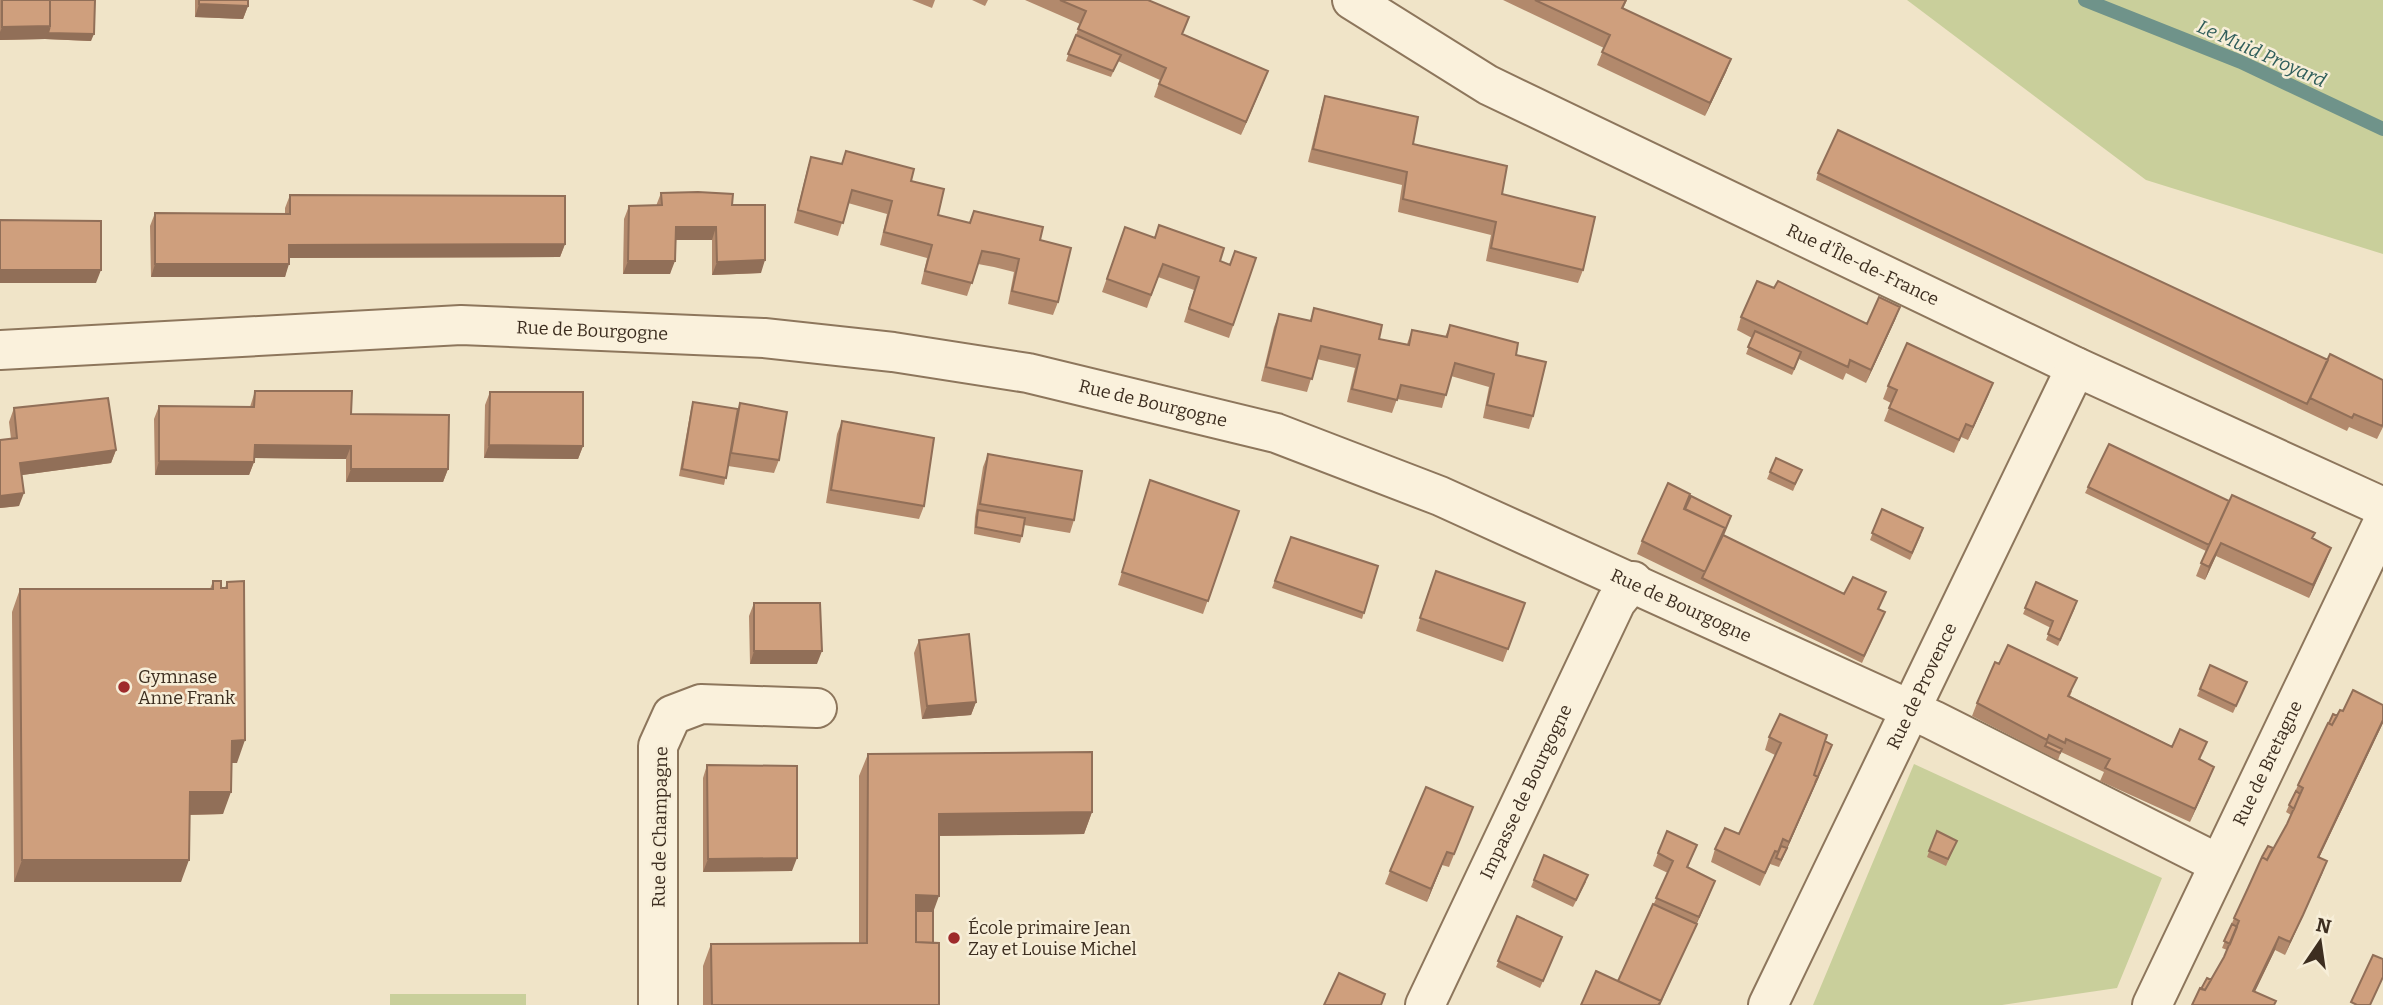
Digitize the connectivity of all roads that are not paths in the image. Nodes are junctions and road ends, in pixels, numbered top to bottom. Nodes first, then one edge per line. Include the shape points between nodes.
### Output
1 (1352, 0) edge
2 (0, 350) edge
3 (2076, 367) junction
4 (2383, 507) edge
5 (2383, 522) edge
6 (1633, 582) junction
7 (817, 708) dead end
8 (1912, 711) junction
9 (2217, 863) junction
10 (658, 1005) edge
11 (1424, 1005) edge
12 (1768, 1005) edge
13 (2152, 1005) edge

1 - 3 street, Rue d'Île-de-France via 1488,85
2 - 6 street, Rue de Bourgogne via 461,325 764,338 893,352 1028,373 1276,433 1440,496
3 - 4 street, Rue d'Île-de-France
3 - 8 street, Rue de Provence via 1982,555
5 - 9 street, Rue de Bretagne
6 - 8 street, Rue de Bourgogne
6 - 11 street, Impasse de Bourgogne via 1616,602
7 - 10 street, Rue de Champagne via 701,704 672,715 658,746
8 - 9 street, Rue de Bourgogne
8 - 12 street, Rue de Provence
9 - 13 street, Rue de Bretagne

